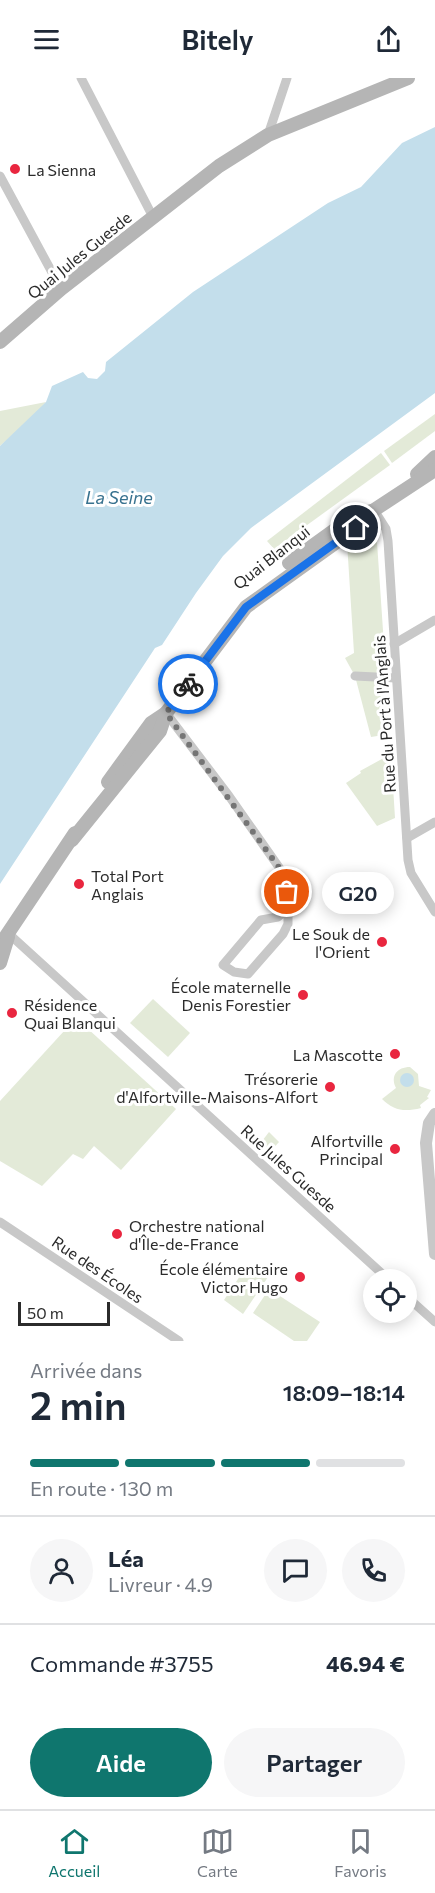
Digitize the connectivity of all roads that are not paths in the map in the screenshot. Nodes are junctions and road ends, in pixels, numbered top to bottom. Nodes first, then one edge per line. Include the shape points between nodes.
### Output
1 (81, 78) edge
2 (287, 78) edge
3 (408, 78) edge
4 (268, 135) junction
5 (0, 176) edge
6 (153, 217) junction
7 (61, 289) junction
8 (0, 342) edge
9 (435, 457) edge
10 (435, 470) edge
11 (391, 499) junction
12 (374, 510) junction
13 (435, 620) edge
14 (394, 644) junction
15 (355, 676) dead end
16 (396, 678) junction
17 (166, 713) junction
18 (435, 822) edge
19 (407, 838) junction
20 (288, 908) junction
21 (435, 912) edge
22 (9, 934) junction
23 (0, 945) edge
24 (0, 963) edge
25 (435, 1114) edge
26 (432, 1172) edge
27 (0, 1222) edge
28 (435, 1254) edge
29 (377, 1269) edge
30 (417, 1306) edge
31 (435, 1322) edge
32 (179, 1341) edge

1 - 6 street
2 - 4 street
3 - 4 main road
4 - 6 main road, Quai Jules Guesde via 219,166
5 - 7 street
6 - 7 main road, Quai Jules Guesde
7 - 8 main road, Quai Jules Guesde
9 - 11 main road, Quai Blanqui
10 - 11 main road, Quai Blanqui
11 - 12 main road, Quai Blanqui
12 - 14 street, Rue du Port à l'Anglais via 386,529 388,541
12 - 17 main road, Quai Blanqui via 356,528 246,607
13 - 14 street
14 - 16 street, Rue du Port à l'Anglais
15 - 16 street
16 - 19 street, Rue du Port à l'Anglais
17 - 20 street via 283,873
17 - 22 main road, Quai Blanqui via 151,723 81,820 72,840
18 - 19 street
19 - 21 street, Rue du Port à l'Anglais via 411,873
20 - 20 street via 278,917 261,920 223,965 248,974 283,934 288,924
22 - 23 main road, Quai Blanqui
22 - 24 main road, Quai Blanqui
22 - 29 street, Rue Jules Guesde
25 - 26 street via 426,1132
26 - 28 street
27 - 32 street, Rue des Écoles
30 - 31 street

